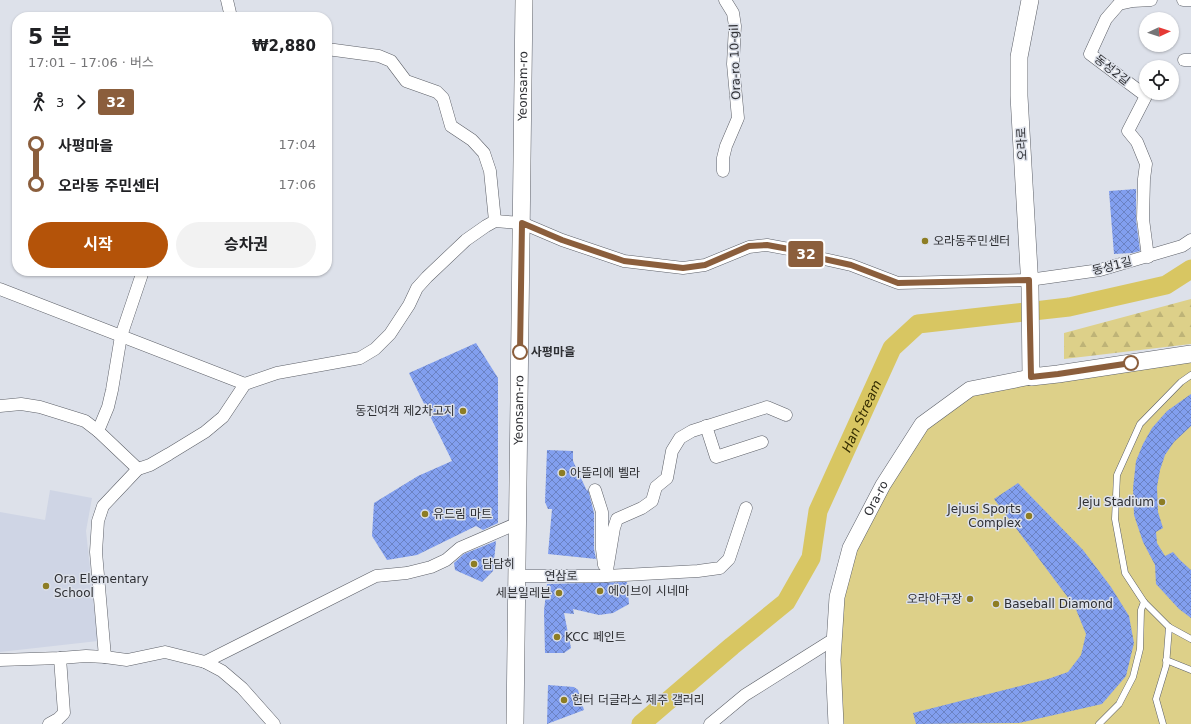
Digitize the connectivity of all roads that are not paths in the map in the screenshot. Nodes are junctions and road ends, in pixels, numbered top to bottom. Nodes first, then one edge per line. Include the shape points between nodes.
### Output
1 (227, 0) edge
2 (524, 0) edge
3 (725, 0) edge
4 (1030, 0) edge
5 (1151, 0) edge
6 (1183, 0) edge
7 (1191, 0) edge
8 (229, 12) edge
9 (332, 50) edge
10 (723, 171) dead end
11 (495, 221) junction
12 (522, 223) junction
13 (1191, 240) edge
14 (1148, 257) junction
15 (141, 276) edge
16 (1029, 284) junction
17 (0, 289) edge
18 (121, 336) junction
19 (1191, 354) edge
20 (1191, 375) edge
21 (1031, 377) junction
22 (245, 384) junction
23 (0, 406) edge
24 (786, 414) dead end
25 (706, 426) junction
26 (98, 430) junction
27 (762, 442) dead end
28 (138, 469) junction
29 (595, 490) dead end
30 (746, 508) dead end
31 (518, 523) junction
32 (517, 576) junction
33 (606, 576) junction
34 (1144, 602) junction
35 (1169, 627) junction
36 (1191, 638) edge
37 (834, 639) junction
38 (106, 657) junction
39 (60, 658) junction
40 (0, 660) edge
41 (1166, 660) junction
42 (205, 662) junction
43 (1191, 670) edge
44 (49, 724) edge
45 (274, 724) edge
46 (515, 724) edge
47 (710, 724) edge
48 (836, 724) edge
49 (1099, 724) edge
50 (1163, 724) edge

1 - 8 street
2 - 12 main road, Yeonsam-ro
3 - 10 street, Ora-ro 10-gil via 733,13 735,26 733,64 738,118 724,152
4 - 16 main road, 오라로 via 1019,57
5 - 14 street, 동성2길 via 1119,4 1106,19 1090,54 1146,96 1128,131 1137,142 1146,164 1143,219
6 - 7 street
9 - 11 street via 380,56 391,61 406,81 437,92 443,98 451,126 472,140 484,153 490,171
11 - 12 street
11 - 22 street via 466,240 427,277 417,288 390,334 374,349 360,358 277,373
12 - 16 street via 624,261 646,264 683,268 705,265 749,246 767,245 851,265 898,283
12 - 31 main road, Yeonsam-ro
13 - 14 street, 동성1길 via 1182,246
14 - 16 street, 동성1길 via 1100,270
15 - 18 street
16 - 21 main road, 오라로
17 - 18 street
18 - 22 street
18 - 26 street via 108,407
19 - 21 main road
20 - 34 lane via 1140,424 1117,474 1115,519 1125,574
21 - 37 street, Ora-ro via 970,389 922,424 883,485 850,548 837,597
22 - 28 street via 223,417 205,432
23 - 26 street via 40,406 85,421
24 - 25 street via 768,407
25 - 27 street via 716,457
25 - 33 street via 692,430 680,438 672,451 667,478 656,487 652,501 617,519
26 - 28 street
28 - 38 street via 103,506 98,521 96,552
29 - 33 street via 602,512 602,549
30 - 33 street, 연삼로 via 729,559 720,568
31 - 32 main road, Yeonsam-ro
31 - 42 street via 460,548 446,560 431,567 407,573 376,576
32 - 33 street, 연삼로
32 - 46 main road, Yeonsam-ro
34 - 35 lane
34 - 49 lane via 1141,610 1140,649 1133,677 1119,704
35 - 36 lane
35 - 41 lane
37 - 47 street via 745,695
37 - 48 street, Ora-ro
38 - 39 street
38 - 42 street via 127,660 166,652
39 - 40 street
39 - 44 street via 64,713
41 - 43 lane
41 - 50 lane via 1156,699
42 - 45 street via 222,671 242,688

